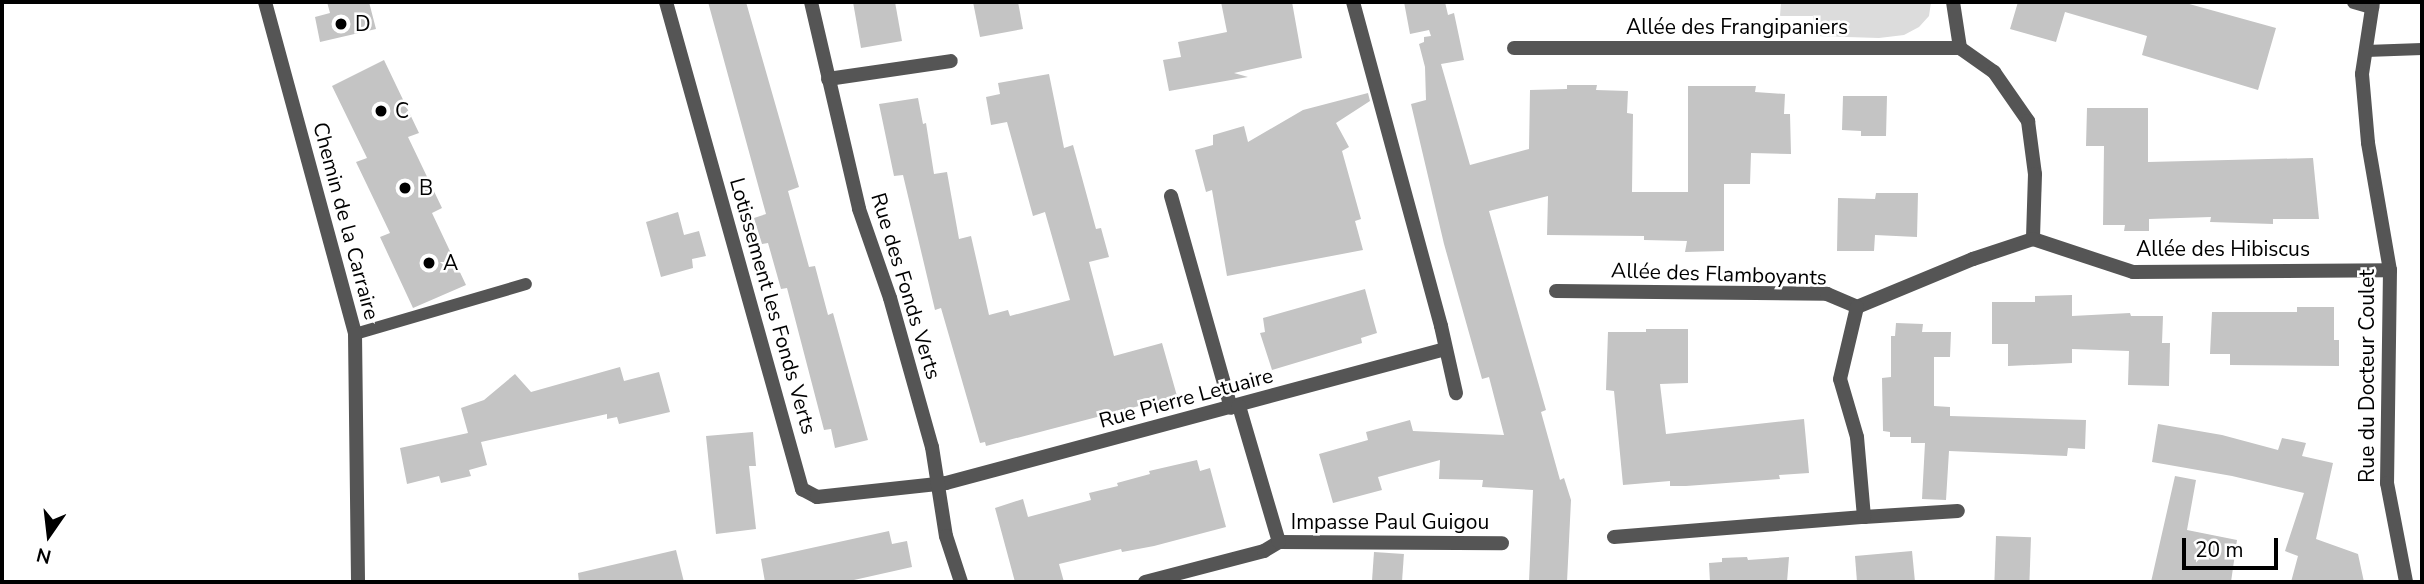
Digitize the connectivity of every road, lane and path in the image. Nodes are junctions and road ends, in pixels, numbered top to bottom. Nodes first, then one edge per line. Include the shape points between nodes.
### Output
1 (265, 2) edge
2 (666, 2) edge
3 (811, 2) edge
4 (1353, 2) edge
5 (1953, 2) edge
6 (2354, 2) edge
7 (2372, 4) edge
8 (1514, 48) dead end
9 (1960, 48) junction
10 (2422, 49) edge
11 (2366, 51) junction
12 (951, 61) dead end
13 (828, 79) junction
14 (1171, 196) dead end
15 (2033, 239) junction
16 (2390, 270) junction
17 (526, 284) dead end
18 (1556, 291) dead end
19 (1857, 307) junction
20 (355, 334) junction
21 (1445, 349) junction
22 (1456, 393) dead end
23 (1235, 407) junction
24 (937, 484) junction
25 (1958, 510) dead end
26 (1864, 517) junction
27 (1614, 537) dead end
28 (1279, 542) junction
29 (1502, 543) dead end
30 (358, 582) edge
31 (961, 582) edge
32 (1145, 582) edge
33 (2406, 582) edge

1 - 20 street, Chemin de la Carraire
2 - 24 street, Lotissement les Fonds Verts via 802,489 817,497
3 - 13 street, Rue des Fonds Verts
4 - 21 street
5 - 9 street
6 - 7 street
7 - 11 street, Rue du Docteur Coulet
8 - 9 street, Allée des Frangipaniers
9 - 15 street via 1994,72 2028,121 2035,174
10 - 11 lane
11 - 16 street, Rue du Docteur Coulet via 2362,74 2368,143
12 - 13 street
13 - 24 street, Rue des Fonds Verts via 859,209 890,298 932,447
14 - 23 street
15 - 16 street, Allée des Hibiscus via 2133,272
15 - 19 street
16 - 33 street, Rue du Docteur Coulet via 2387,483
17 - 20 lane
18 - 19 street, Allée des Flamboyants via 1827,294
19 - 26 street via 1840,379 1857,437
20 - 30 street, Chemin de la Carraire
21 - 22 street
21 - 23 street, Rue Pierre Letuaire
23 - 24 street, Rue Pierre Letuaire
23 - 28 street
24 - 31 street, Rue des Fonds Verts
25 - 26 street
26 - 27 street
28 - 29 street, Impasse Paul Guigou
28 - 32 street via 1264,551

